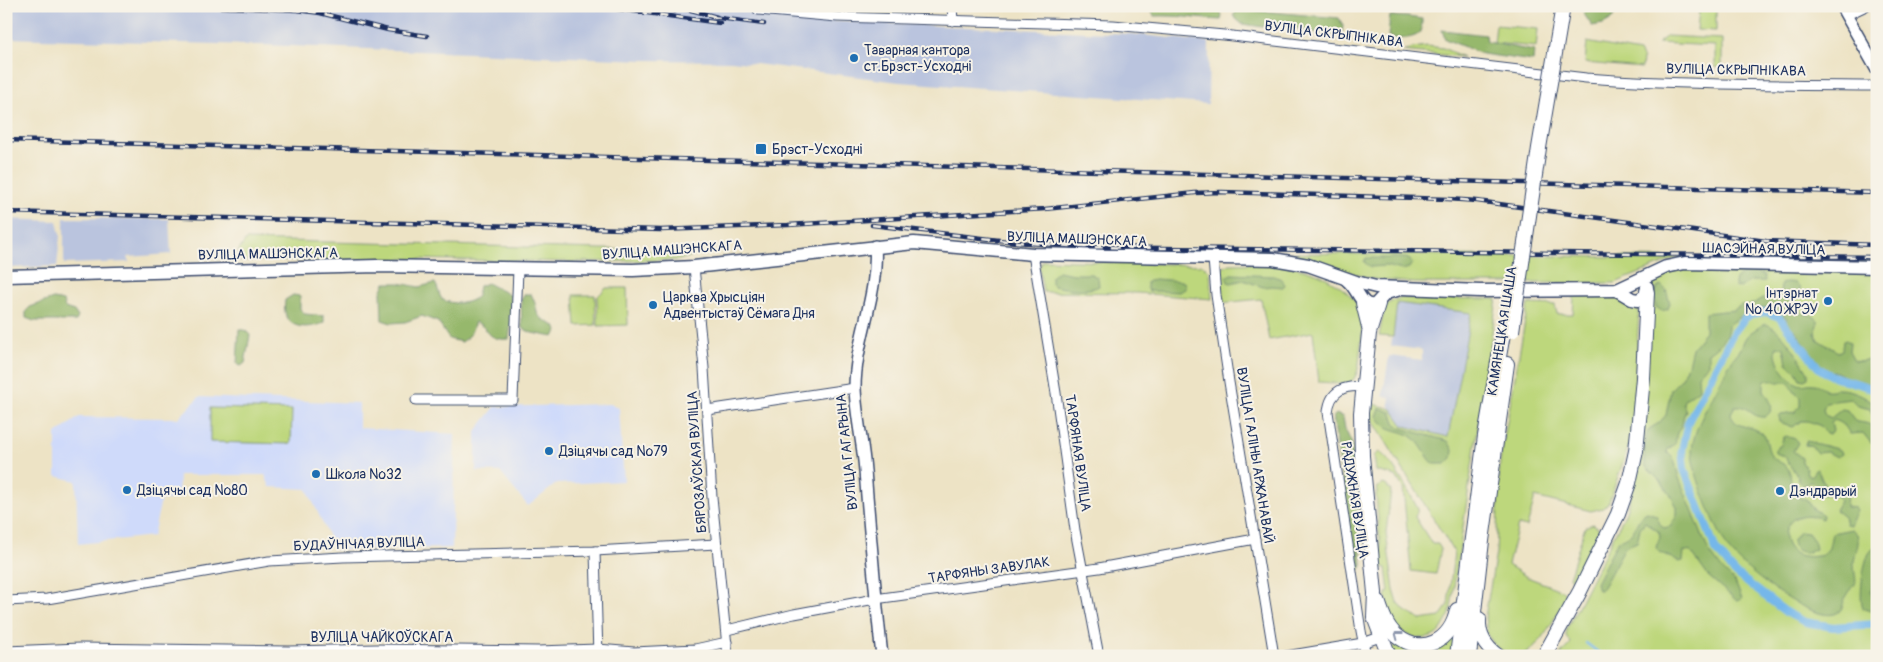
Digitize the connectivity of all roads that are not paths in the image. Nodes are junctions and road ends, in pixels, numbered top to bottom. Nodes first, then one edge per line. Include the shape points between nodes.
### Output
1 (952, 6) edge
2 (1553, 6) edge
3 (1563, 6) edge
4 (1866, 6) edge
5 (758, 10) dead end
6 (1844, 11) edge
7 (953, 21) junction
8 (1877, 70) edge
9 (1877, 86) edge
10 (875, 246) junction
11 (1033, 254) junction
12 (1214, 258) junction
13 (694, 267) junction
14 (1877, 267) edge
15 (518, 268) junction
16 (1336, 274) junction
17 (1653, 274) junction
18 (6, 276) edge
19 (1633, 281) junction
20 (1617, 290) junction
21 (1647, 291) junction
22 (1376, 294) junction
23 (1362, 300) junction
24 (1636, 302) junction
25 (1508, 330) junction
26 (1369, 332) junction
27 (1364, 387) junction
28 (855, 388) junction
29 (416, 400) dead end
30 (707, 410) junction
31 (1255, 539) junction
32 (1477, 540) junction
33 (716, 544) junction
34 (595, 552) junction
35 (1082, 571) junction
36 (1375, 592) junction
37 (875, 599) junction
38 (6, 601) edge
39 (727, 630) junction
40 (1558, 633) junction
41 (1380, 637) junction
42 (727, 642) junction
43 (1363, 643) junction
44 (6, 651) edge
45 (598, 653) edge
46 (728, 656) edge
47 (882, 656) edge
48 (1099, 656) edge
49 (1274, 656) edge
50 (1286, 656) edge
51 (1366, 656) edge
52 (1388, 656) edge
53 (1457, 656) edge
54 (1469, 656) edge
55 (1498, 656) edge
56 (1533, 656) edge
57 (1544, 656) edge

1 - 7 street
2 - 25 main road, КАМЯНЕЦКАЯ ШАША via 1530,148
3 - 25 main road, КАМЯНЕЦКАЯ ШАША, bridge
4 - 6 street
5 - 7 street, ВУЛІЦА СКРЫПНІКАВА via 837,17
6 - 8 street
7 - 9 street, ВУЛІЦА СКРЫПНІКАВА via 1113,25 1639,82
10 - 11 main road, ВУЛІЦА МАШЭНСКАГА via 927,244
10 - 13 main road, ВУЛІЦА МАШЭНСКАГА
10 - 28 street, ВУЛІЦА ГАГАРЫНА via 875,270 861,336
11 - 12 main road, ВУЛІЦА МАШЭНСКАГА
11 - 35 street, ТАРФЯНАЯ ВУЛІЦА
12 - 16 main road, ВУЛІЦА МАШЭНСКАГА via 1283,260
12 - 31 street, ВУЛІЦА ГАЛІНЫ АРЖАНАВАЙ via 1216,295
13 - 15 main road, ВУЛІЦА МАШЭНСКАГА via 610,270
13 - 30 street, БЯРОЗАЎСКАЯ ВУЛІЦА
14 - 17 main road, ШАСЭЙНАЯ ВУЛІЦА via 1685,263
15 - 18 main road, ВУЛІЦА МАШЭНСКАГА via 377,266
15 - 29 street via 513,400
16 - 22 main road, ВУЛІЦА МАШЭНСКАГА
16 - 23 main road, ВУЛІЦА МАШЭНСКАГА via 1351,283
17 - 19 main road, ШАСЭЙНАЯ ВУЛІЦА
17 - 21 main road
19 - 20 main road, ШАСЭЙНАЯ ВУЛІЦА
19 - 21 main road via 1645,283
19 - 24 main road via 1627,288
20 - 22 main road via 1405,289
20 - 24 main road
21 - 24 main road
22 - 23 main road via 1362,291
22 - 23 main road via 1372,306
22 - 26 main road
23 - 26 main road
24 - 40 main road via 1643,378 1636,451 1629,483 1613,524
25 - 32 main road, КАМЯНЕЦКАЯ ШАША via 1496,438
26 - 27 main road
27 - 36 main road via 1362,456
27 - 43 street, РАДУЖНАЯ ВУЛІЦА via 1351,386 1340,391 1331,400 1328,412
28 - 30 street
28 - 37 street, ВУЛІЦА ГАГАРЫНА
30 - 33 street, БЯРОЗАЎСКАЯ ВУЛІЦА
31 - 35 street, ТАРФЯНЫ ЗАВУЛАК
31 - 49 street, ВУЛІЦА ГАЛІНЫ АРЖАНАВАЙ
32 -> 36 main road via 1465,556 1454,620 1441,639 1418,644 1400,637 1384,619
32 - 53 main road, КАМЯНЕЦКАЯ ШАША
32 - 54 main road, КАМЯНЕЦКАЯ ШАША
32 - 55 main road via 1484,554 1479,627 1484,642
33 - 34 street, БУДАЎНІЧАЯ ВУЛІЦА
33 - 39 street, БЯРОЗАЎСКАЯ ВУЛІЦА
34 - 38 street, БУДАЎНІЧАЯ ВУЛІЦА via 269,561 48,599
34 - 45 street
35 - 37 street, ТАРФЯНЫ ЗАВУЛАК
35 - 48 street, ТАРФЯНАЯ ВУЛІЦА
36 - 41 main road via 1374,617
37 - 39 street, ТАРФЯНЫ ЗАВУЛАК
37 - 47 street, ВУЛІЦА ГАГАРЫНА
39 - 42 street, БЯРОЗАЎСКАЯ ВУЛІЦА
40 - 56 main road
40 - 57 main road
41 - 43 street
41 - 52 main road
42 - 45 street, ВУЛІЦА ЧАЙКОЎСКАГА via 694,649
42 - 46 street, БЯРОЗАЎСКАЯ ВУЛІЦА
43 - 50 street
43 - 51 street, РАДУЖНАЯ ВУЛІЦА
44 - 45 street, ВУЛІЦА ЧАЙКОЎСКАГА via 80,648 376,649

